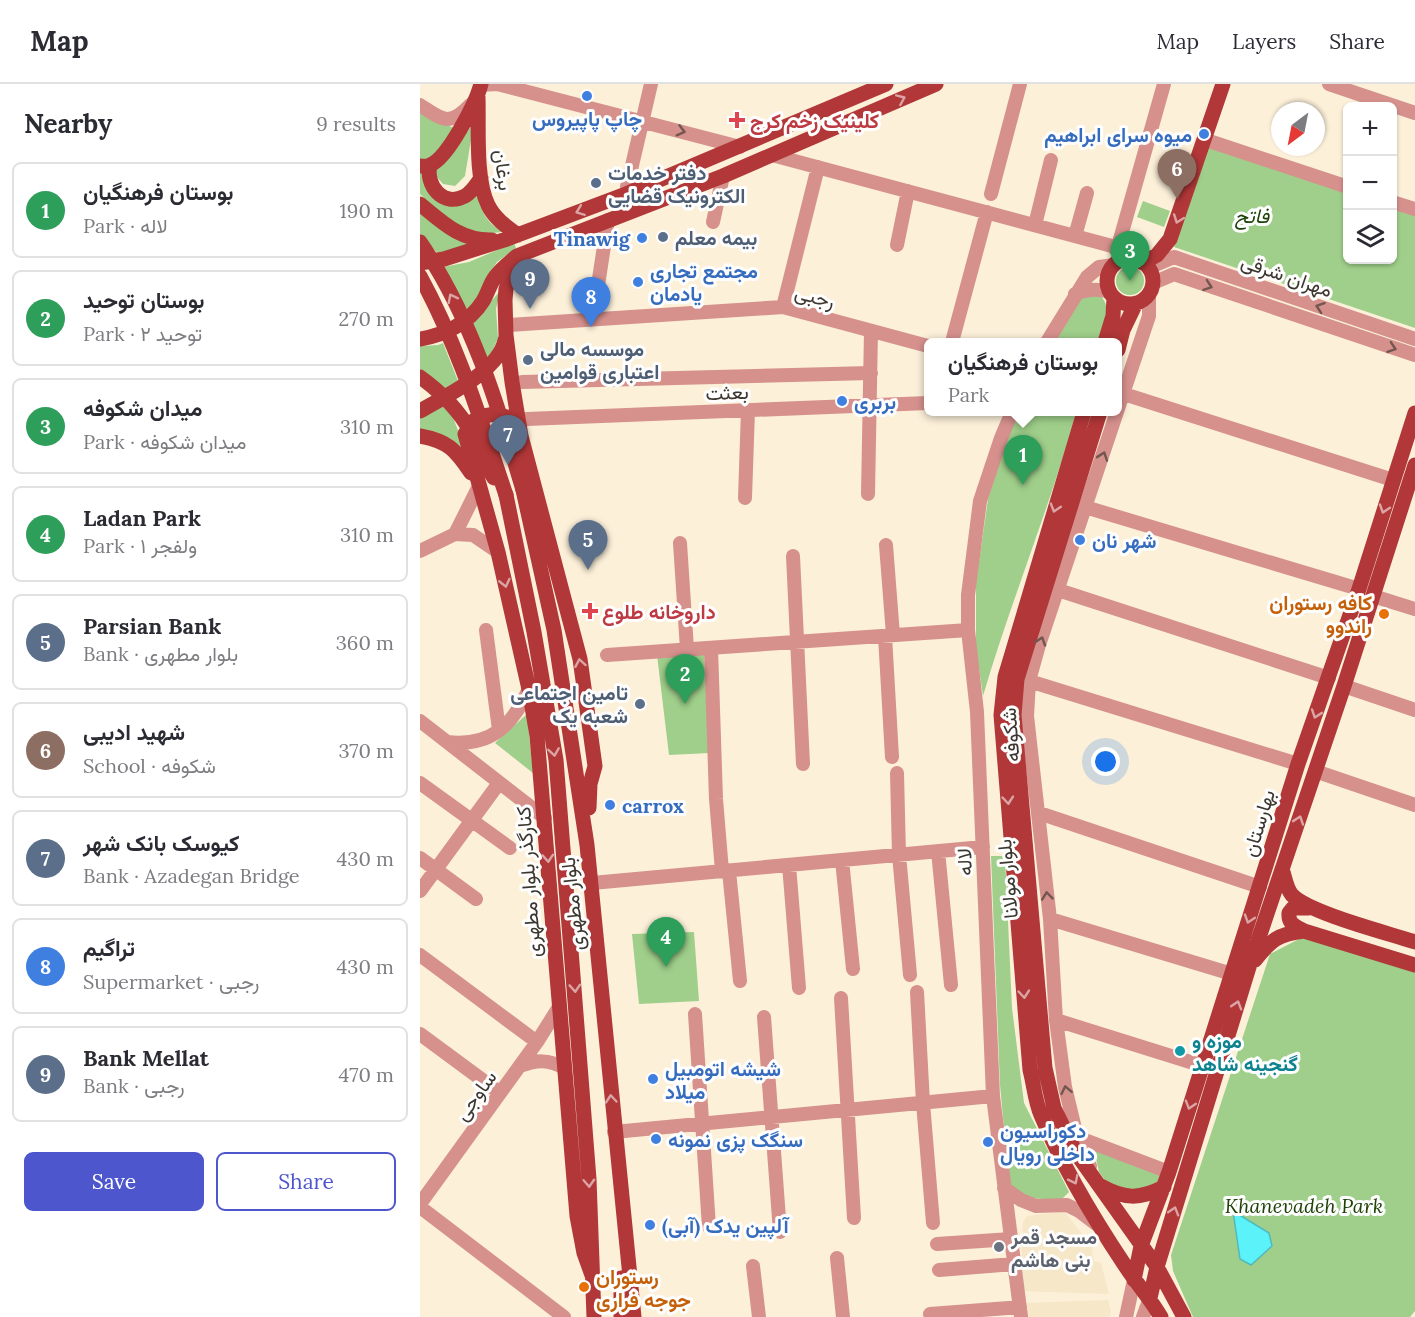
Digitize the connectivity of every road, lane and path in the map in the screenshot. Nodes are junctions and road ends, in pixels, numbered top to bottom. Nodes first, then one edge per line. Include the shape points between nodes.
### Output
1 (497, 84) edge
2 (651, 84) edge
3 (886, 84) edge
4 (936, 84) edge
5 (1020, 84) edge
6 (1164, 84) edge
7 (1223, 84) edge
8 (1329, 84) edge
9 (480, 89) edge
10 (420, 105) edge
11 (1415, 113) edge
12 (642, 120) junction
13 (1206, 140) junction
14 (740, 147) junction
15 (772, 155) junction
16 (1051, 160) dead end
17 (425, 166) edge
18 (818, 167) junction
19 (723, 176) junction
20 (481, 178) junction
21 (1343, 186) edge
22 (627, 187) dead end
23 (908, 191) junction
24 (1087, 193) dead end
25 (991, 194) dead end
26 (420, 204) edge
27 (1397, 204) edge
28 (1415, 209) edge
29 (987, 212) junction
30 (608, 220) junction
31 (712, 222) dead end
32 (1035, 225) junction
33 (1075, 236) junction
34 (513, 237) junction
35 (420, 242) edge
36 (897, 244) dead end
37 (517, 256) junction
38 (1119, 258) junction
39 (420, 263) edge
40 (420, 276) edge
41 (1148, 277) junction
42 (1075, 294) junction
43 (1112, 295) junction
44 (1136, 303) junction
45 (783, 307) junction
46 (593, 318) junction
47 (507, 330) junction
48 (871, 331) junction
49 (953, 338) edge
50 (1049, 338) edge
51 (1106, 338) edge
52 (1121, 338) edge
53 (420, 339) edge
54 (1415, 339) edge
55 (924, 345) edge
56 (1415, 355) edge
57 (871, 373) junction
58 (420, 377) edge
59 (522, 382) dead end
60 (1124, 394) junction
61 (1122, 400) edge
62 (924, 403) edge
63 (871, 405) junction
64 (748, 410) junction
65 (420, 411) edge
66 (1415, 413) edge
67 (1010, 416) edge
68 (1083, 416) edge
69 (1098, 416) edge
70 (1116, 416) edge
71 (527, 419) dead end
72 (420, 436) edge
73 (521, 436) junction
74 (1415, 465) edge
75 (1393, 480) junction
76 (479, 486) junction
77 (1410, 492) edge
78 (868, 494) dead end
79 (506, 495) junction
80 (745, 498) dead end
81 (1085, 507) junction
82 (454, 534) junction
83 (680, 543) dead end
84 (886, 545) dead end
85 (420, 551) edge
86 (498, 552) junction
87 (793, 556) dead end
88 (1058, 590) junction
89 (1366, 592) junction
90 (1415, 609) edge
91 (486, 630) dead end
92 (968, 630) junction
93 (889, 635) junction
94 (798, 642) junction
95 (711, 648) junction
96 (687, 649) junction
97 (607, 655) dead end
98 (1329, 678) junction
99 (1029, 681) junction
100 (1344, 686) junction
101 (530, 689) junction
102 (1415, 710) edge
103 (420, 722) edge
104 (499, 730) junction
105 (447, 742) junction
106 (892, 757) dead end
107 (803, 764) dead end
108 (1298, 765) junction
109 (1315, 771) junction
110 (897, 773) dead end
111 (420, 783) edge
112 (499, 783) junction
113 (1415, 805) edge
114 (1039, 813) junction
115 (545, 818) junction
116 (471, 821) junction
117 (587, 845) junction
118 (983, 847) junction
119 (510, 848) dead end
120 (938, 851) junction
121 (899, 855) junction
122 (420, 858) edge
123 (842, 860) junction
124 (789, 865) junction
125 (1282, 869) junction
126 (436, 870) junction
127 (725, 871) junction
128 (592, 883) junction
129 (1260, 887) junction
130 (420, 891) edge
131 (476, 899) dead end
132 (1309, 908) junction
133 (1050, 920) junction
134 (1304, 931) junction
135 (1415, 942) edge
136 (420, 955) edge
137 (1415, 965) edge
138 (1249, 967) junction
139 (853, 969) dead end
140 (1232, 974) junction
141 (910, 975) dead end
142 (740, 981) dead end
143 (951, 985) dead end
144 (799, 988) dead end
145 (917, 992) dead end
146 (842, 998) dead end
147 (559, 1007) junction
148 (695, 1014) dead end
149 (764, 1017) dead end
150 (1056, 1020) junction
151 (420, 1034) edge
152 (537, 1042) junction
153 (520, 1066) junction
154 (1203, 1066) junction
155 (564, 1068) junction
156 (500, 1093) junction
157 (993, 1096) junction
158 (923, 1102) junction
159 (849, 1110) junction
160 (772, 1117) junction
161 (702, 1124) junction
162 (614, 1132) junction
163 (1077, 1137) junction
164 (1169, 1172) junction
165 (1098, 1185) junction
166 (1164, 1187) junction
167 (1005, 1188) junction
168 (420, 1205) edge
169 (854, 1218) dead end
170 (623, 1220) junction
171 (933, 1223) dead end
172 (1099, 1226) junction
173 (709, 1227) dead end
174 (780, 1232) dead end
175 (1011, 1239) junction
176 (937, 1244) dead end
177 (1141, 1246) junction
178 (837, 1258) dead end
179 (1014, 1264) junction
180 (753, 1266) dead end
181 (1157, 1267) junction
182 (939, 1270) dead end
183 (592, 1278) junction
184 (1134, 1280) junction
185 (1150, 1298) junction
186 (1020, 1312) edge
187 (593, 1313) edge
188 (930, 1314) dead end
189 (564, 1317) edge
190 (621, 1317) edge
191 (634, 1317) edge
192 (759, 1317) edge
193 (843, 1317) edge
194 (1126, 1317) edge
195 (1143, 1317) edge
196 (1161, 1317) edge
197 (1185, 1317) edge

1 - 9 street
1 - 12 street
2 - 12 street
3 - 14 main road
15 -> 4 main road
5 - 25 street
6 - 38 street
7 - 13 main road
8 - 11 street
9 - 10 street via 453,120 444,120
9 - 17 main road via 452,144
9 - 20 main road, برغان
12 -> 14 street
12 - 22 street
13 - 21 street
13 -> 41 main road via 1170,239 1157,255
14 -> 34 main road
15 - 18 street
15 - 19 main road
16 - 32 street
17 - 20 main road via 429,182 445,198 463,197
18 - 23 street
18 - 45 street
19 - 30 main road
19 - 31 street
20 - 34 main road, برغان via 488,206
23 - 29 street
23 - 36 street
24 - 33 street
26 - 34 main road via 452,229 476,240
27 - 28 street
29 - 32 street
29 - 49 street
30 - 37 main road
30 - 46 street
32 - 33 street
33 - 38 street via 1112,246
34 - 39 main road
117 -> 35 main road, بلوار مطهری, bridge via 554,630 523,490 507,435 463,318
37 - 47 main road via 506,289
37 - 53 main road via 493,279 482,303 460,325
38 - 41 main road via 1138,260
38 - 42 street via 1092,272
38 - 43 main road via 1107,278
40 - 79 main road, بلوار مطهری, bridge via 457,354
41 - 44 main road
54 -> 41 street, مهران شرقی via 1174,257
41 -> 56 street, مهران شرقی via 1174,274
41 - 60 street, شکوفه via 1149,316
42 - 43 street via 1093,289
42 - 50 street
43 - 44 main road via 1122,303
43 - 51 main road via 1113,316
44 - 52 main road
45 - 46 street, رجبی
45 - 48 street, رجبی
46 - 47 street, رجبی
47 - 65 main road via 492,364
47 - 73 main road
48 - 55 street, رجبی
48 - 57 street
57 - 59 street
57 - 63 street
58 - 79 main road, bridge via 440,391 459,413 485,465
61 -> 60 street, شکوفه
60 - 75 street
62 - 63 street, بعثت
63 - 64 street, بعثت
63 - 78 street
64 - 71 street, بعثت
64 - 80 street
66 - 75 main road, بهارستان
67 - 92 street, لاله via 980,501 968,595
68 -> 172 main road, بلوار مولانا via 1005,676 1001,715 1030,1070 1040,1113
69 - 165 main road, بلوار مولانا via 1017,679 1014,715 1045,1068 1054,1108 1076,1153
81 -> 70 street, شکوفه
72 - 76 main road via 449,445
73 - 76 main road via 507,417 495,414 472,421 465,434
117 -> 73 main road via 590,784 595,766 580,659
74 - 77 main road, بهارستان
75 -> 89 main road, بهارستان
76 - 82 street
76 - 86 main road, کنارگذر بلوار مطهری
77 - 89 main road, بهارستان
79 -> 183 main road, بلوار مطهری via 556,760 588,1167
81 - 88 street, شکوفه
81 - 89 street
82 - 85 street
82 - 86 street via 472,535
83 - 96 street
84 - 93 street
86 -> 101 main road, کنارگذر بلوار مطهری
87 - 94 street
88 - 98 street
99 -> 88 street, شکوفه
89 - 90 street
89 - 98 main road, بهارستان
89 - 100 main road, بهارستان
91 - 104 street
92 - 93 street
92 - 118 street, لاله via 977,712
93 - 94 street
93 - 106 street
94 - 95 street
94 - 107 street
95 - 96 street
95 - 127 street via 716,799
96 - 97 street
98 -> 108 main road, بهارستان
99 - 108 street
99 - 114 street, شکوفه via 1027,716
100 - 102 street
100 - 109 main road, بهارستان
101 - 104 street via 514,717
101 - 115 main road, کنارگذر بلوار مطهری
103 - 105 street
104 - 105 street via 478,742
105 - 112 street
108 - 129 main road, بهارستان
109 - 113 street
125 -> 109 main road, بهارستان
110 - 121 street
111 - 116 street
112 - 115 street
112 - 116 street
114 - 129 street
133 -> 114 street, شکوفه
115 -> 147 main road, کنارگذر بلوار مطهری
116 - 119 street
116 - 126 street
117 - 128 main road, بلوار مطهری
118 - 120 street
118 - 157 street, لاله
120 - 121 street
120 - 143 street
121 - 123 street
121 - 141 street
122 - 126 street
123 - 124 street
123 - 139 street
124 - 127 street
124 - 144 street
125 - 132 main road via 1288,889
125 - 138 main road, بهارستان
126 - 130 street
126 - 131 street
127 - 128 street
127 - 142 street
162 -> 128 main road, بلوار مطهری
129 -> 140 main road, بهارستان
132 - 134 main road via 1293,908 1289,913 1291,924
132 - 135 main road
133 - 140 street
133 - 150 street, شکوفه
134 - 137 main road
134 - 138 main road via 1277,937
136 - 152 street
181 -> 138 main road, بهارستان
140 - 154 main road, بهارستان
145 - 158 street
146 - 159 street
147 - 152 street, ساوجی
147 - 155 main road, کنارگذر بلوار مطهری
148 - 161 street
149 - 160 street
150 - 154 street
163 -> 150 street, شکوفه
151 - 156 street
152 - 153 street, ساوجی
153 - 155 street via 546,1060
153 - 156 street, ساوجی
154 -> 164 main road, بهارستان
155 - 183 main road, کنارگذر بلوار مطهری via 577,1216
156 - 168 street, ساوجی
157 - 158 street
157 - 167 street, لاله
158 - 159 street
158 - 171 street
159 - 160 street
159 - 169 street
160 - 161 street
160 - 174 street
161 - 162 street
161 - 173 street
162 - 170 main road, بلوار مطهری
163 - 164 street
163 - 165 street, شکوفه
164 - 166 main road, بهارستان
165 - 166 main road via 1131,1197 1148,1195
165 - 177 main road, بلوار مولانا
166 - 177 main road, بهارستان
167 - 172 street via 1036,1206 1067,1205
167 - 175 street, لاله
168 - 189 street
170 - 190 main road
170 - 191 main road, بلوار مطهری
172 - 184 main road, بلوار مولانا
175 - 176 street
175 - 179 street, لاله
177 - 181 main road, بلوار مولانا
177 - 184 main road, بهارستان
178 - 193 street
179 - 182 street
179 - 186 street, لاله
180 - 192 street
181 - 185 main road, بهارستان
181 - 197 main road, بلوار مولانا
183 - 187 main road, بلوار مطهری
184 - 185 main road, بلوار مولانا
184 - 194 street
185 - 195 street
185 - 196 main road, بلوار مولانا
186 - 188 street

